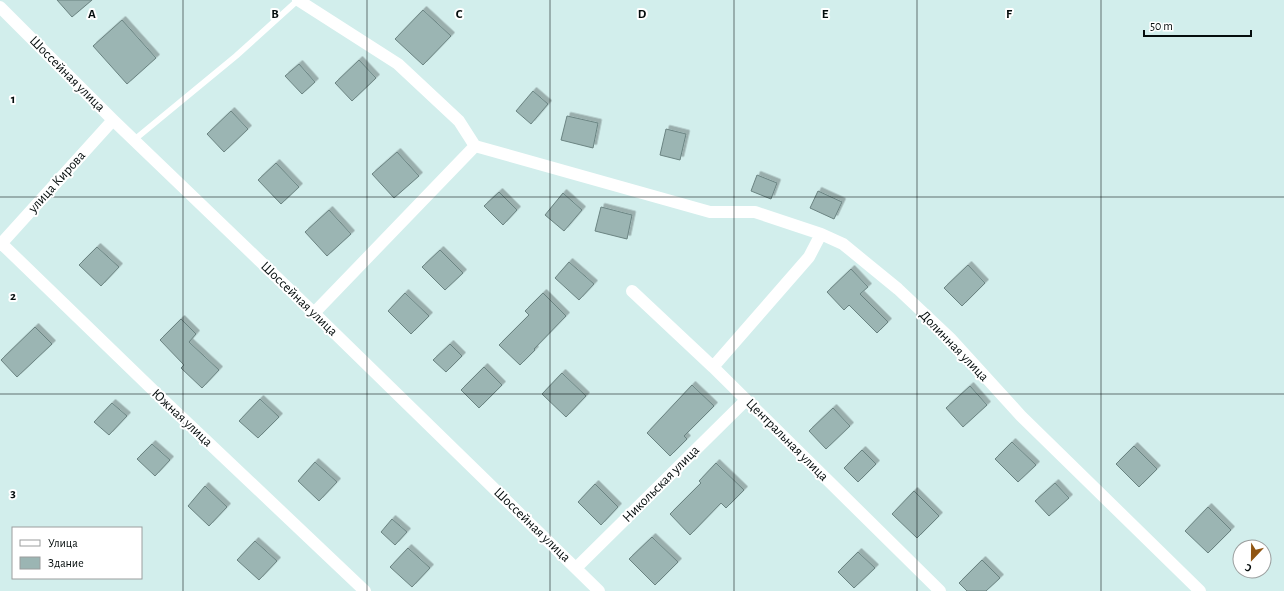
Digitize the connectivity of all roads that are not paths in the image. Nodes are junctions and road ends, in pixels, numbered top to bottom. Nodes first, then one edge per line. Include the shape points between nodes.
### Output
1 (298, 0) edge
2 (0, 7) edge
3 (113, 120) junction
4 (134, 140) junction
5 (475, 146) junction
6 (821, 234) junction
7 (1, 244) edge
8 (632, 291) dead end
9 (314, 314) junction
10 (713, 367) junction
11 (746, 400) junction
12 (576, 568) junction
13 (365, 591) edge
14 (599, 591) edge
15 (940, 591) edge
16 (1200, 591) edge

1 - 4 lane via 236,56
1 - 5 street via 398,64 459,121
2 - 3 street, Шоссейная улица
3 - 4 street, Шоссейная улица
3 - 7 street, улица Кирова
4 - 9 street, Шоссейная улица
5 - 6 street, Долинная улица via 710,212 755,212
5 - 9 street
6 - 10 street via 809,257
6 - 16 street, Долинная улица via 843,244 898,289 950,338 1021,416
7 - 13 street, Южная улица
8 - 10 street, Центральная улица
9 - 12 street, Шоссейная улица
10 - 11 street, Центральная улица
11 - 12 street, Никольская улица
11 - 15 street, Центральная улица
12 - 14 street, Шоссейная улица

